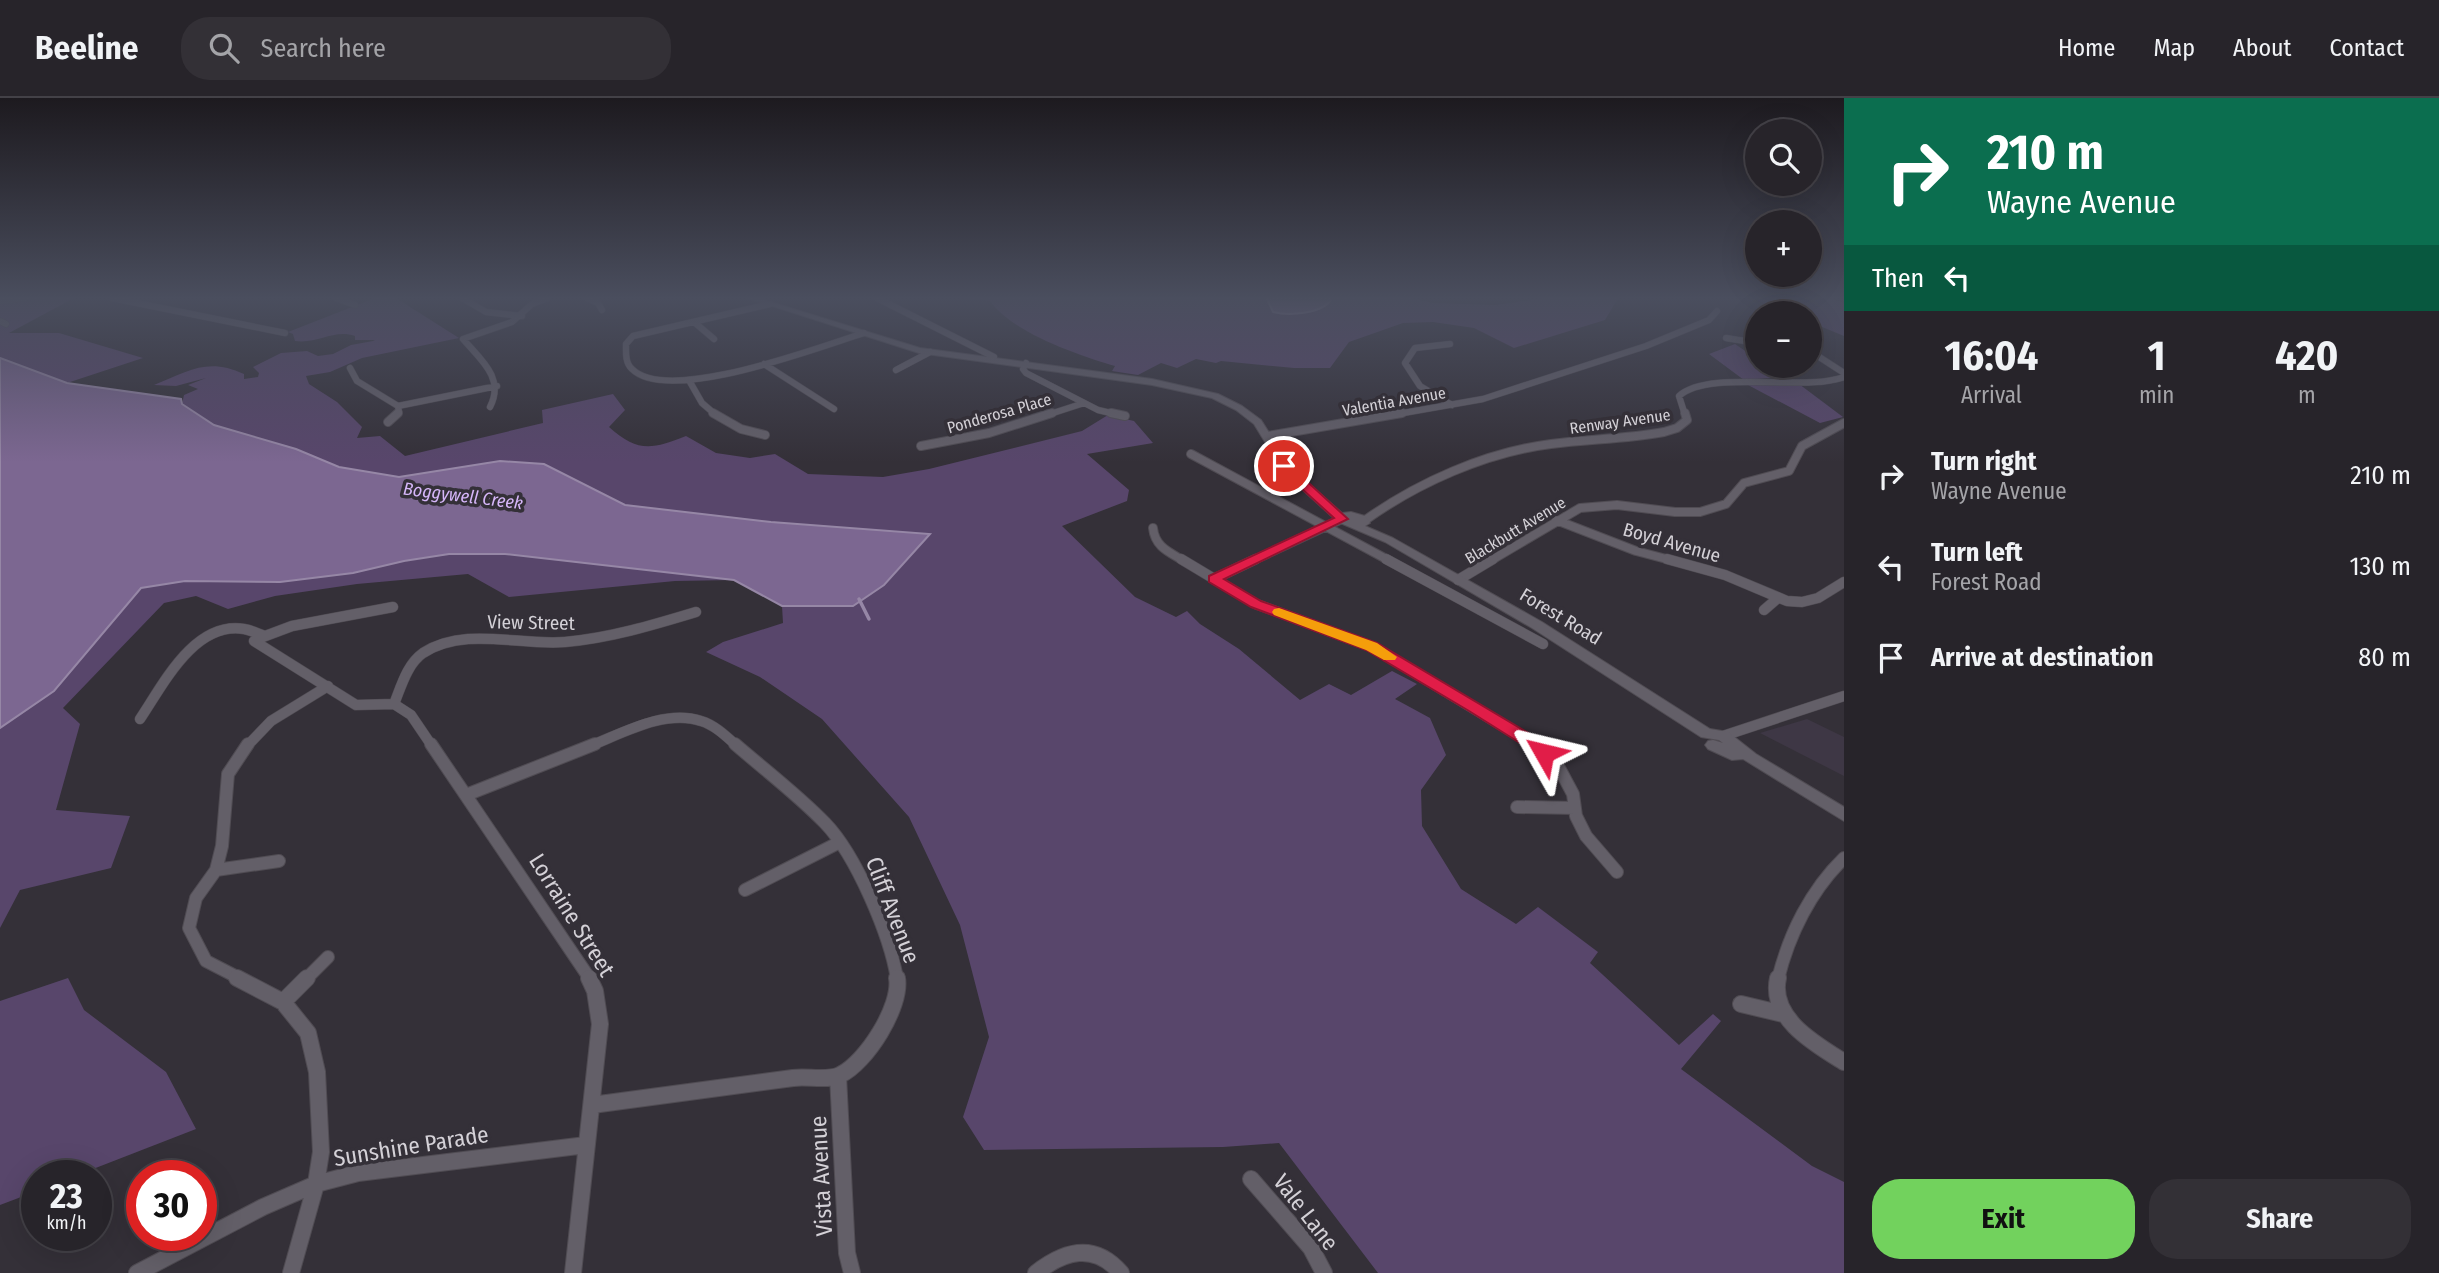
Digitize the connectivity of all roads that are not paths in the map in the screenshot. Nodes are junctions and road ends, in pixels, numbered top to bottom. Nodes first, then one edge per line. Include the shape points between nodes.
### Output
1 (476, 353) edge
2 (627, 353) edge
3 (799, 353) edge
4 (928, 353) edge
5 (938, 353) edge
6 (974, 353) edge
7 (980, 353) edge
8 (1412, 353) edge
9 (1627, 353) edge
10 (989, 358) junction
11 (1822, 359) edge
12 (764, 364) junction
13 (1025, 367) junction
14 (350, 368) dead end
15 (896, 370) dead end
16 (1844, 375) edge
17 (690, 382) junction
18 (497, 386) junction
19 (1084, 403) junction
20 (1452, 405) junction
21 (398, 406) junction
22 (491, 407) dead end
23 (834, 409) dead end
24 (1125, 416) dead end
25 (388, 422) dead end
26 (1844, 423) edge
27 (765, 435) dead end
28 (1268, 436) junction
29 (921, 446) dead end
30 (1191, 454) dead end
31 (1355, 519) junction
32 (1556, 520) junction
33 (1153, 528) dead end
34 (1327, 528) junction
35 (1214, 579) junction
36 (1458, 580) junction
37 (1844, 582) edge
38 (1778, 598) junction
39 (393, 607) dead end
40 (1764, 610) dead end
41 (696, 612) dead end
42 (265, 636) junction
43 (1543, 644) dead end
44 (328, 686) junction
45 (1844, 696) edge
46 (394, 704) junction
47 (140, 719) dead end
48 (1718, 740) junction
49 (466, 795) junction
50 (1517, 807) dead end
51 (1575, 808) junction
52 (1844, 815) edge
53 (1844, 823) edge
54 (840, 842) junction
55 (1844, 858) edge
56 (279, 861) dead end
57 (216, 870) junction
58 (1617, 872) dead end
59 (745, 890) dead end
60 (328, 957) dead end
61 (283, 1002) junction
62 (1741, 1004) dead end
63 (1783, 1014) junction
64 (1844, 1062) edge
65 (838, 1076) junction
66 (592, 1105) junction
67 (586, 1145) junction
68 (1251, 1179) dead end
69 (316, 1184) junction
70 (138, 1273) edge
71 (291, 1273) edge
72 (573, 1273) edge
73 (852, 1273) edge
74 (1036, 1273) edge
75 (1121, 1273) edge
76 (1324, 1273) edge

1 - 18 street via 493,372
2 - 17 street via 631,369 639,374 661,381
3 - 12 street
4 - 15 street
5 - 10 street, Forest Road
6 - 10 street, Forest Road
7 - 10 street
8 - 20 street via 1405,363 1420,386
9 - 20 street, Valentia Avenue
10 - 13 street, Forest Road
10 - 13 street, Forest Road
11 - 16 street, Renway Avenue
12 - 17 street
12 - 23 street
13 - 19 street, Ponderosa Place
13 - 28 street, Forest Road via 1185,387 1221,399 1254,418
14 - 21 street via 357,381
16 - 31 street, Renway Avenue via 1830,382 1689,387 1679,396 1687,420 1677,428 1510,452
17 - 27 street via 696,397 724,421
18 - 21 street
18 - 22 street
19 - 24 street, Ponderosa Place
19 - 29 street, Ponderosa Place via 989,433
20 - 28 street, Valentia Avenue
21 - 25 street via 399,412
26 - 32 street, Blackbutt Avenue via 1802,446 1788,471 1744,483 1730,501 1715,509 1684,512 1597,505
28 - 31 street, Forest Road via 1288,471 1323,501
30 - 34 street, Forest Road
31 - 34 street
31 - 36 street, Forest Road
32 - 36 street, Blackbutt Avenue
32 - 38 street, Boyd Avenue via 1626,548 1725,575
33 - 35 street via 1154,539 1163,549
34 - 35 street
34 - 43 street, Forest Road
35 - 51 street via 1256,604 1372,647 1529,741 1558,766 1573,793
36 - 48 street, Forest Road
37 - 38 street, Boyd Avenue via 1810,601
38 - 40 street
39 - 42 street via 299,623
41 - 46 street, View Street via 595,639 561,643 471,638 442,645 421,654
42 - 44 street via 254,641
42 - 47 street via 242,627 202,639
44 - 46 street via 356,705
44 - 57 street via 271,721 251,740 228,774
45 - 48 street via 1744,727
46 - 49 street, Lorraine Street via 411,715
48 - 52 street, Forest Road
48 - 53 street, Forest Road via 1782,787
49 - 54 street, Cliff Avenue via 649,723 683,718 721,732 826,824
49 - 66 street, Lorraine Street via 595,991 600,1024
50 - 51 street
51 - 58 street via 1586,836
54 - 59 street
54 - 65 street, Cliff Avenue via 880,924 898,983 895,1003 878,1035 853,1066
55 - 63 street via 1816,888 1781,964 1775,993
56 - 57 street
57 - 61 street via 196,898 189,928 205,961
60 - 61 street
61 - 69 street via 308,1033 317,1072 321,1141
62 - 63 street
63 - 64 street
65 - 66 street
65 - 73 street, Vista Avenue via 847,1253
66 - 67 street, Lorraine Street
67 - 69 street, Sunshine Parade via 358,1173
67 - 72 street, Lorraine Street
68 - 76 street, Vale Lane via 1311,1248
69 - 70 street, Sunshine Parade
69 - 71 street
74 - 75 street via 1061,1254 1088,1252

